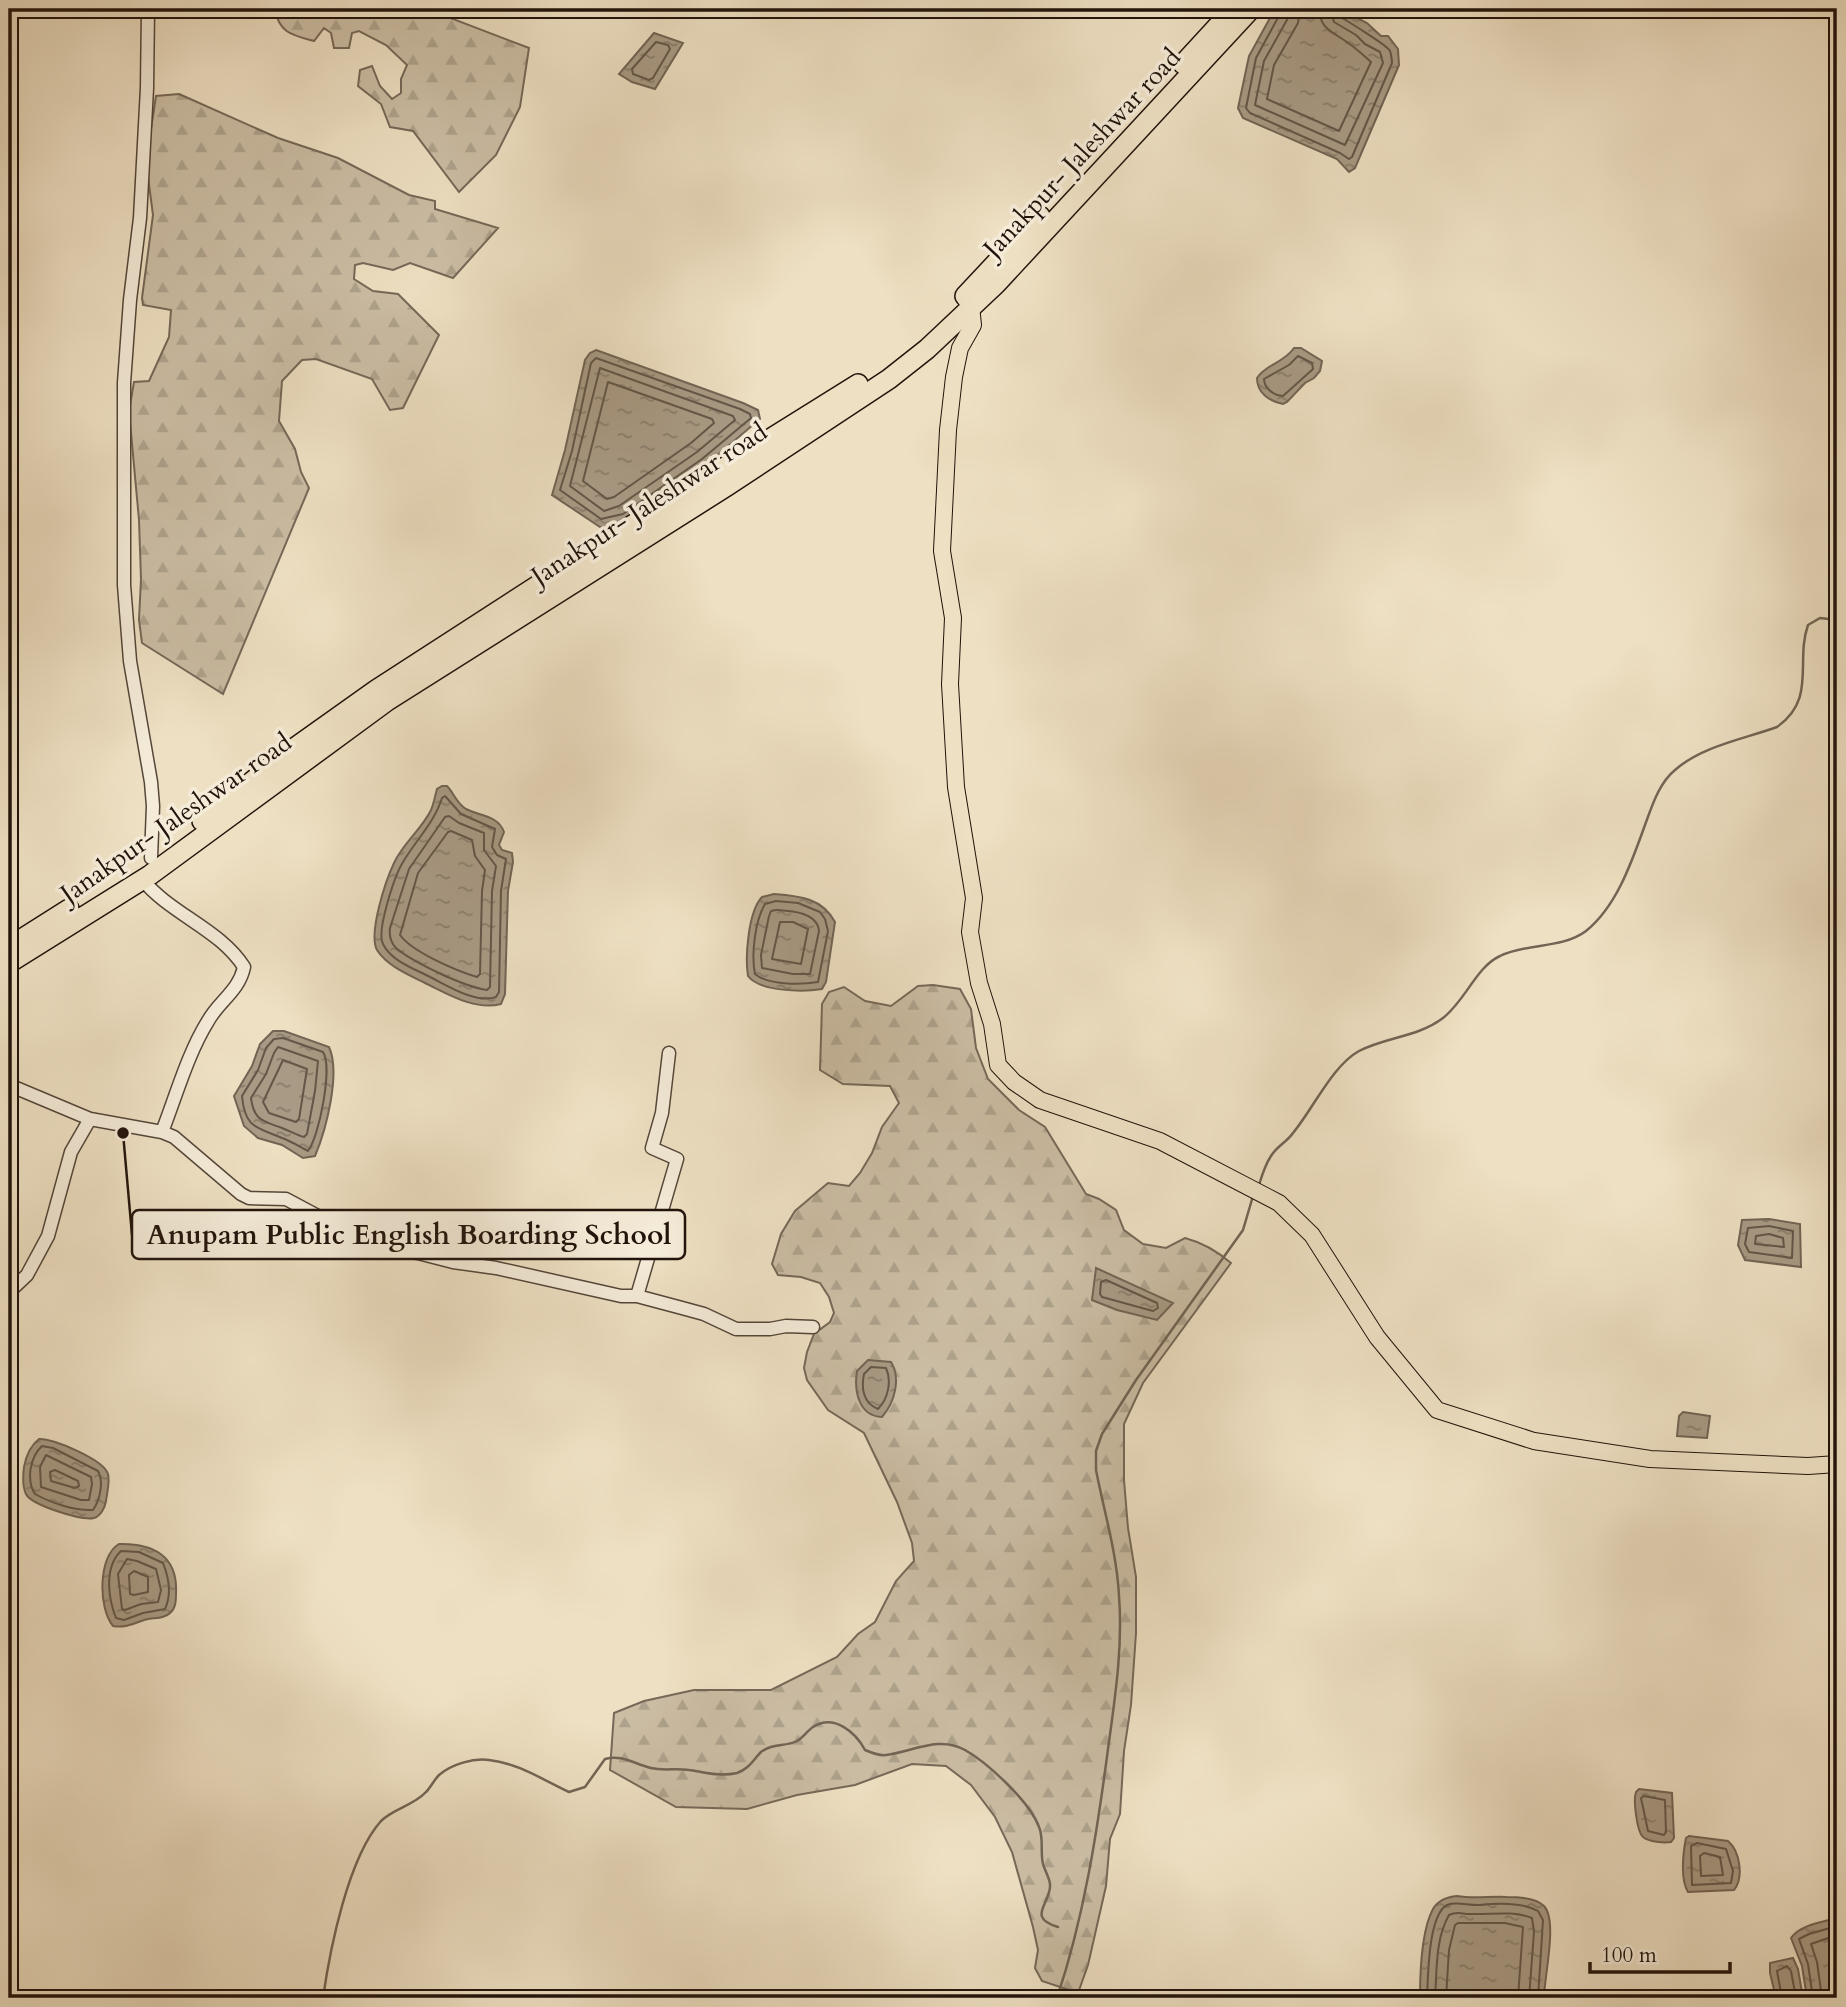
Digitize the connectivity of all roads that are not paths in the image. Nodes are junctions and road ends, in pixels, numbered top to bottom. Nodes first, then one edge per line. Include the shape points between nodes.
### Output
1 (148, 9) edge
2 (1235, 9) edge
3 (1251, 9) edge
4 (968, 302) junction
5 (151, 859) junction
6 (142, 879) junction
7 (9, 947) edge
8 (9, 963) edge
9 (669, 1053) dead end
10 (9, 1085) edge
11 (90, 1119) junction
12 (162, 1132) junction
13 (9, 1292) edge
14 (637, 1296) junction
15 (813, 1327) dead end
16 (1837, 1464) edge

1 - 5 street via 140,218 124,383 124,586 130,662 151,782
2 - 4 highway, Janakpur- Jaleshwar road
3 - 4 highway, Janakpur- Jaleshwar road via 996,284
4 - 5 highway, Janakpur- Jaleshwar road via 844,394 376,690
4 - 6 highway, Janakpur- Jaleshwar road via 927,349 889,379 387,701
4 - 16 main road via 973,325 960,348 954,377 942,551 953,618 950,684 956,787 974,898 970,932 998,1065 1040,1100 1160,1142 1279,1203 1312,1235 1377,1337 1437,1410 1534,1441 1650,1459
5 - 7 highway, Janakpur- Jaleshwar road
6 - 8 highway, Janakpur- Jaleshwar road
6 - 12 street via 244,967 242,979 204,1027
9 - 14 street via 662,1113 652,1148 677,1159
10 - 11 street
11 - 12 street
11 - 13 street via 71,1152 48,1236 27,1275
12 - 14 street via 241,1194 286,1199 316,1214 320,1236
14 - 15 street via 704,1314 736,1329

